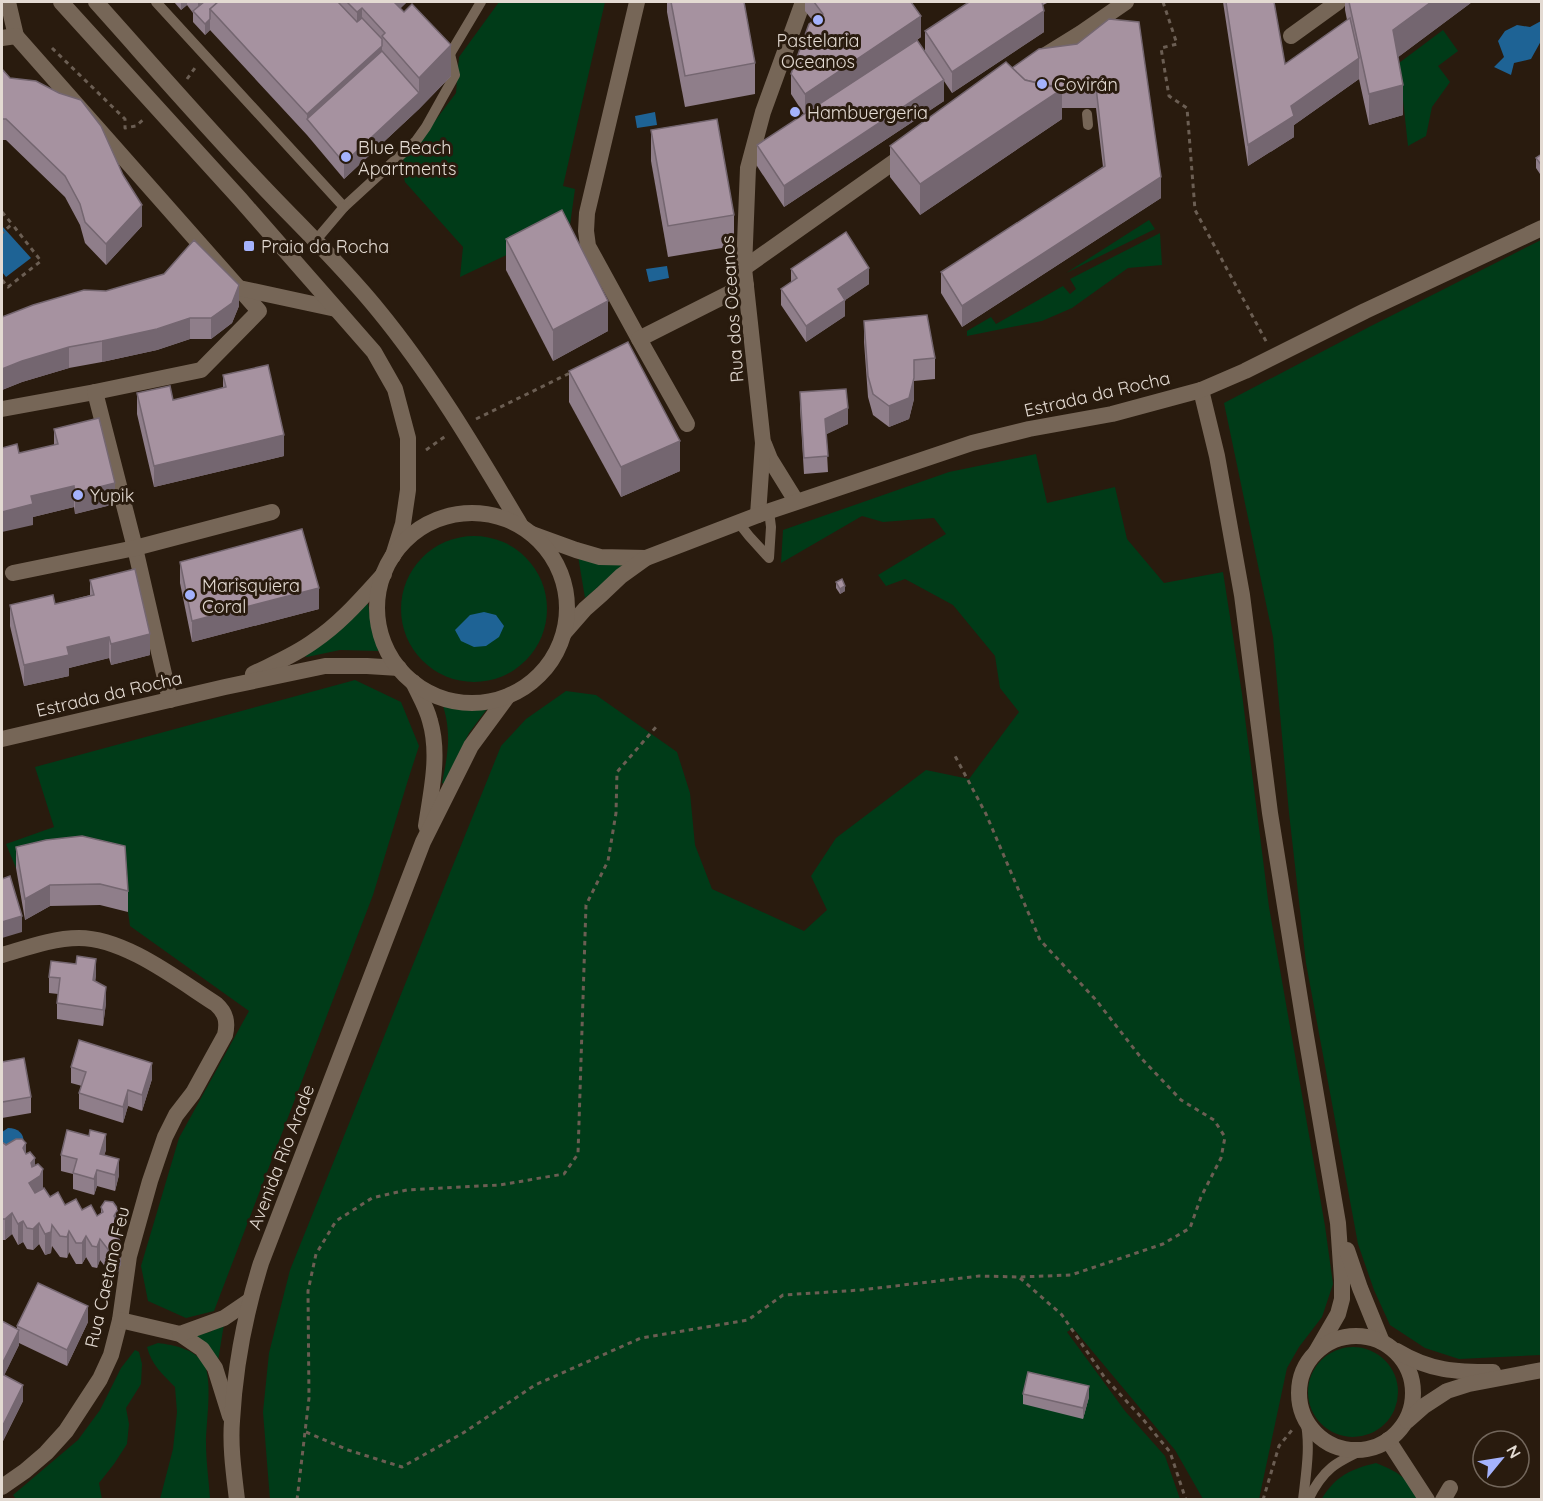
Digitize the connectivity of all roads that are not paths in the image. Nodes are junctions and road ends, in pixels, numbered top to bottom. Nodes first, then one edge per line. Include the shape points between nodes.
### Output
1 (8, 2) edge
2 (61, 2) edge
3 (96, 2) edge
4 (156, 2) edge
5 (481, 2) edge
6 (637, 2) edge
7 (803, 2) edge
8 (1126, 2) edge
9 (1338, 2) edge
10 (1291, 36) dead end
11 (9, 37) edge
12 (435, 37) edge
13 (450, 54) junction
14 (1027, 67) edge
15 (920, 143) edge
16 (344, 207) junction
17 (1542, 228) edge
18 (316, 240) junction
19 (745, 277) junction
20 (239, 288) junction
21 (336, 309) junction
22 (639, 339) junction
23 (1201, 390) junction
24 (95, 393) junction
25 (2, 409) edge
26 (687, 424) dead end
27 (763, 443) junction
28 (796, 501) junction
29 (272, 512) dead end
30 (764, 513) junction
31 (738, 522) junction
32 (527, 530) junction
33 (135, 548) junction
34 (393, 556) junction
35 (646, 558) junction
36 (13, 573) dead end
37 (384, 574) junction
38 (564, 633) junction
39 (399, 668) junction
40 (413, 682) junction
41 (225, 687) junction
42 (507, 697) junction
43 (170, 700) junction
44 (2, 739) edge
45 (423, 842) junction
46 (2, 955) edge
47 (1338, 1223) junction
48 (249, 1301) junction
49 (120, 1320) junction
50 (180, 1334) junction
51 (1387, 1345) junction
52 (1316, 1352) junction
53 (1537, 1371) edge
54 (1305, 1419) junction
55 (232, 1423) junction
56 (1404, 1424) junction
57 (1388, 1440) junction
58 (1365, 1449) junction
59 (2, 1487) edge
60 (237, 1500) edge
61 (1302, 1500) edge
62 (1308, 1500) edge
63 (1427, 1500) edge

1 - 11 street
2 - 21 street
3 - 18 street
4 - 16 lane
5 - 13 lane
6 - 22 street via 586,231 588,246
7 - 19 street, Rua dos Oceanos via 747,168
8 - 14 street via 1082,37
9 - 10 street
11 - 20 street via 34,56
12 - 13 lane
13 - 16 lane via 455,75 426,127 416,141
15 - 19 street
16 - 18 lane
17 - 23 street, Estrada da Rocha
18 - 32 street via 405,344
19 - 22 street
19 - 27 street, Rua dos Oceanos
20 - 21 street
20 - 24 street via 259,311 201,370
21 - 34 street via 374,352 395,389 408,438 408,490
22 - 26 street
23 - 28 street, Estrada da Rocha via 1112,414 972,442
23 - 47 street via 1242,595 1270,813
24 - 25 street
24 - 33 street
27 - 28 street
27 - 30 street
28 - 30 street, Estrada da Rocha
29 - 33 street
30 - 31 street, Estrada da Rocha
30 - 31 lane via 771,527 769,558
31 - 35 street, Estrada da Rocha
32 - 34 street via 487,514 451,516 418,530
32 - 35 street, Estrada da Rocha via 600,557
32 - 38 street via 552,556 564,584
33 - 36 street
33 - 43 street
34 - 37 street
35 - 38 street, Estrada da Rocha via 621,576
37 - 39 street via 379,593 381,633
37 - 41 street, Estrada da Rocha via 313,642
38 - 42 street via 540,676
39 - 40 street
39 - 41 street, Estrada da Rocha via 325,666
40 - 42 street via 430,693 468,704
40 - 45 street via 431,722 434,746
41 - 43 street, Estrada da Rocha
42 - 45 street via 471,746
43 - 44 street, Estrada da Rocha
45 - 48 street, Avenida Rio Arade
46 - 49 street, Rua Caetano Feu via 65,939 96,940 137,954 216,1004 226,1018 225,1035 165,1137 129,1256
47 - 51 street via 1356,1278
47 - 52 street via 1342,1299 1338,1314
48 - 50 street via 224,1318
48 - 55 street, Avenida Rio Arade
49 - 50 street
49 - 59 street, Rua Caetano Feu via 100,1379 66,1431 46,1453
50 - 55 street via 202,1349 215,1368
51 - 52 street via 1371,1337 1347,1336
51 - 53 street via 1408,1358 1442,1370
51 - 56 street via 1400,1357 1411,1378 1413,1402
52 - 54 street via 1300,1384
53 - 56 street via 1447,1391
54 - 58 street via 1331,1444
54 - 61 lane via 1308,1449
55 - 60 street, Avenida Rio Arade
56 - 57 street
57 - 58 street
57 - 63 street
58 - 62 lane via 1329,1469

